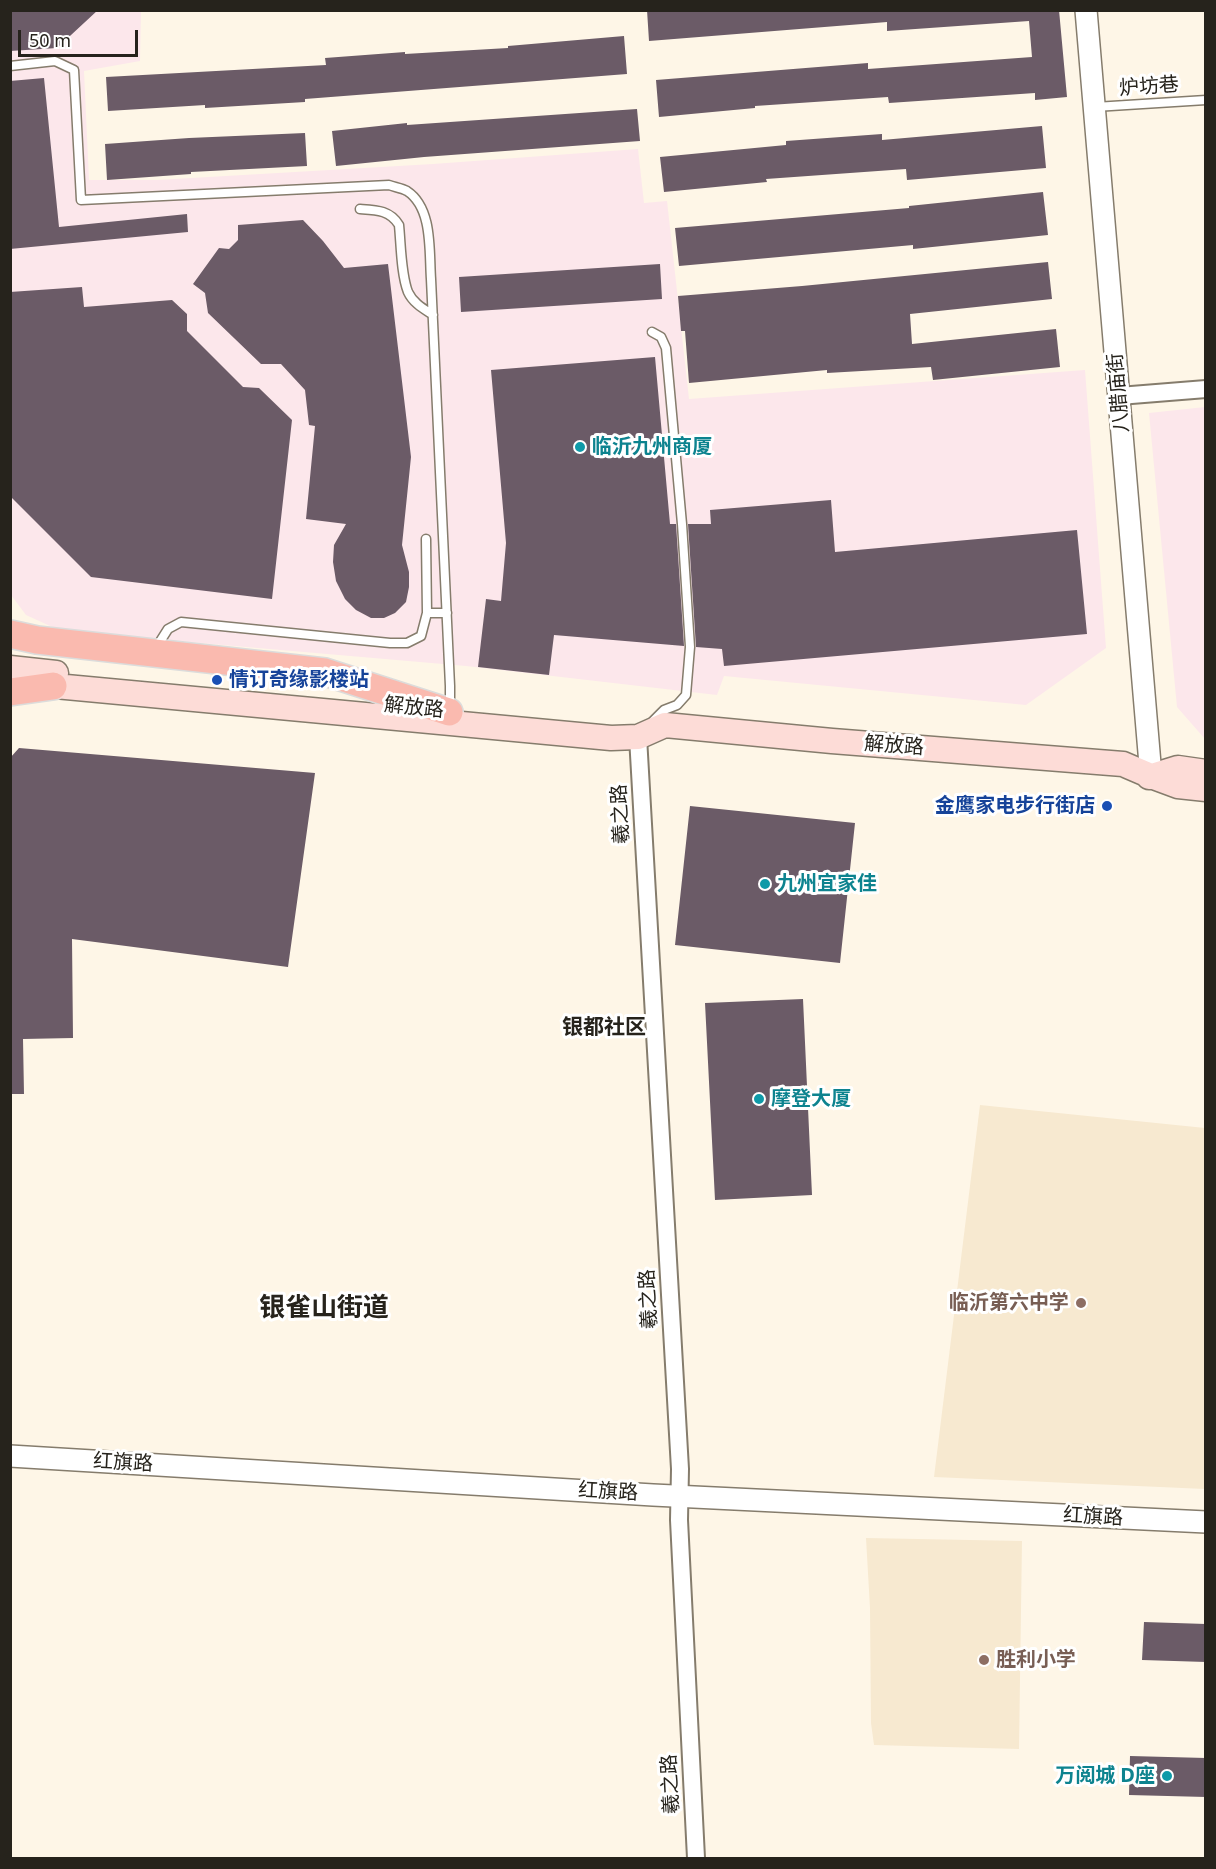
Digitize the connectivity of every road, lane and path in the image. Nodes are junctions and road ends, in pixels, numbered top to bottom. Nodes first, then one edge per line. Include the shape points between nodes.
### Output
1 (1086, 10) edge
2 (10, 66) edge
3 (1206, 100) edge
4 (1094, 107) junction
5 (360, 209) dead end
6 (433, 315) junction
7 (652, 332) dead end
8 (1206, 389) edge
9 (1119, 396) junction
10 (426, 539) dead end
11 (427, 613) junction
12 (447, 613) junction
13 (10, 634) edge
14 (152, 653) junction
15 (10, 668) edge
16 (10, 681) edge
17 (53, 686) junction
18 (10, 692) edge
19 (449, 712) junction
20 (638, 737) junction
21 (1206, 772) edge
22 (1151, 776) junction
23 (1206, 789) edge
24 (10, 1456) edge
25 (678, 1496) junction
26 (1206, 1522) edge
27 (696, 1858) edge

1 - 4 street, 八腊庙街
2 - 6 lane via 55,61 74,70 81,200 389,185 406,190 419,202 425,215
3 - 4 lane, 炉坊巷
4 - 9 street, 八腊庙街
5 - 6 lane via 378,210 395,218 409,294
6 - 12 lane
7 - 20 lane via 661,337 666,348 690,647 686,695 677,705 664,710
8 - 9 street
9 - 22 street, 八腊庙街
10 - 11 lane
11 - 12 lane
11 - 14 lane via 421,636 407,643 181,621 168,629
12 - 19 lane
13 - 14 main road
14 - 19 main road via 325,672
15 - 19 main road, 解放路
16 - 17 main road, 解放路
17 - 18 main road
17 - 20 main road, 解放路 via 611,738
19 - 20 main road, 解放路 via 612,728
20 - 22 main road, 解放路 via 665,725 1123,764
20 - 25 street, 羲之路 via 680,1469
21 - 22 main road via 1178,768
22 - 23 main road, 解放路 via 1178,786
24 - 25 street, 红旗路
25 - 26 street, 红旗路
25 - 27 street, 羲之路

